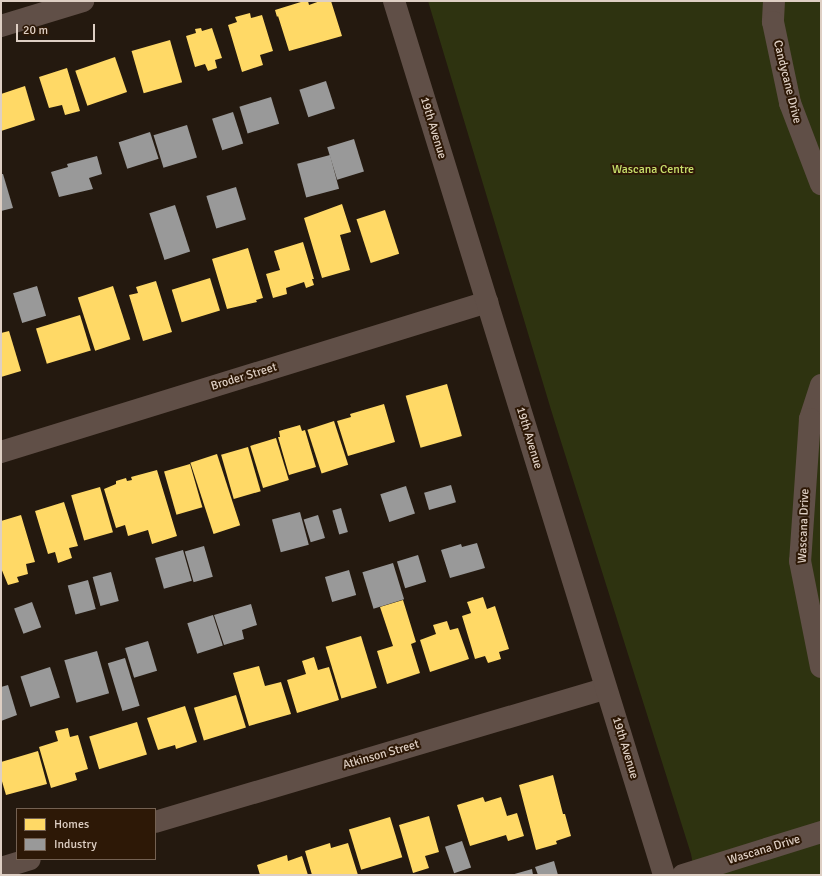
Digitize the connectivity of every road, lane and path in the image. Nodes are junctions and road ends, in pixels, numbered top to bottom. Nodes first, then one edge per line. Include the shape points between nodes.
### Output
1 (83, 1) edge
2 (394, 1) edge
3 (774, 1) edge
4 (1, 26) edge
5 (821, 184) edge
6 (487, 302) junction
7 (821, 385) edge
8 (1, 452) edge
9 (821, 667) edge
10 (606, 688) junction
11 (156, 822) edge
12 (821, 832) edge
13 (27, 860) edge
14 (1, 868) edge
15 (664, 875) edge
16 (684, 875) edge

1 - 4 street
2 - 6 street, 19th Avenue
3 - 5 street, Candycane Drive via 773,22 790,103
6 - 8 street, Broder Street
6 - 10 street, 19th Avenue
7 - 9 street, Wascana Drive via 810,419 800,561
10 - 11 street, Atkinson Street
10 - 15 street, 19th Avenue
12 - 16 street, Wascana Drive
13 - 14 street

